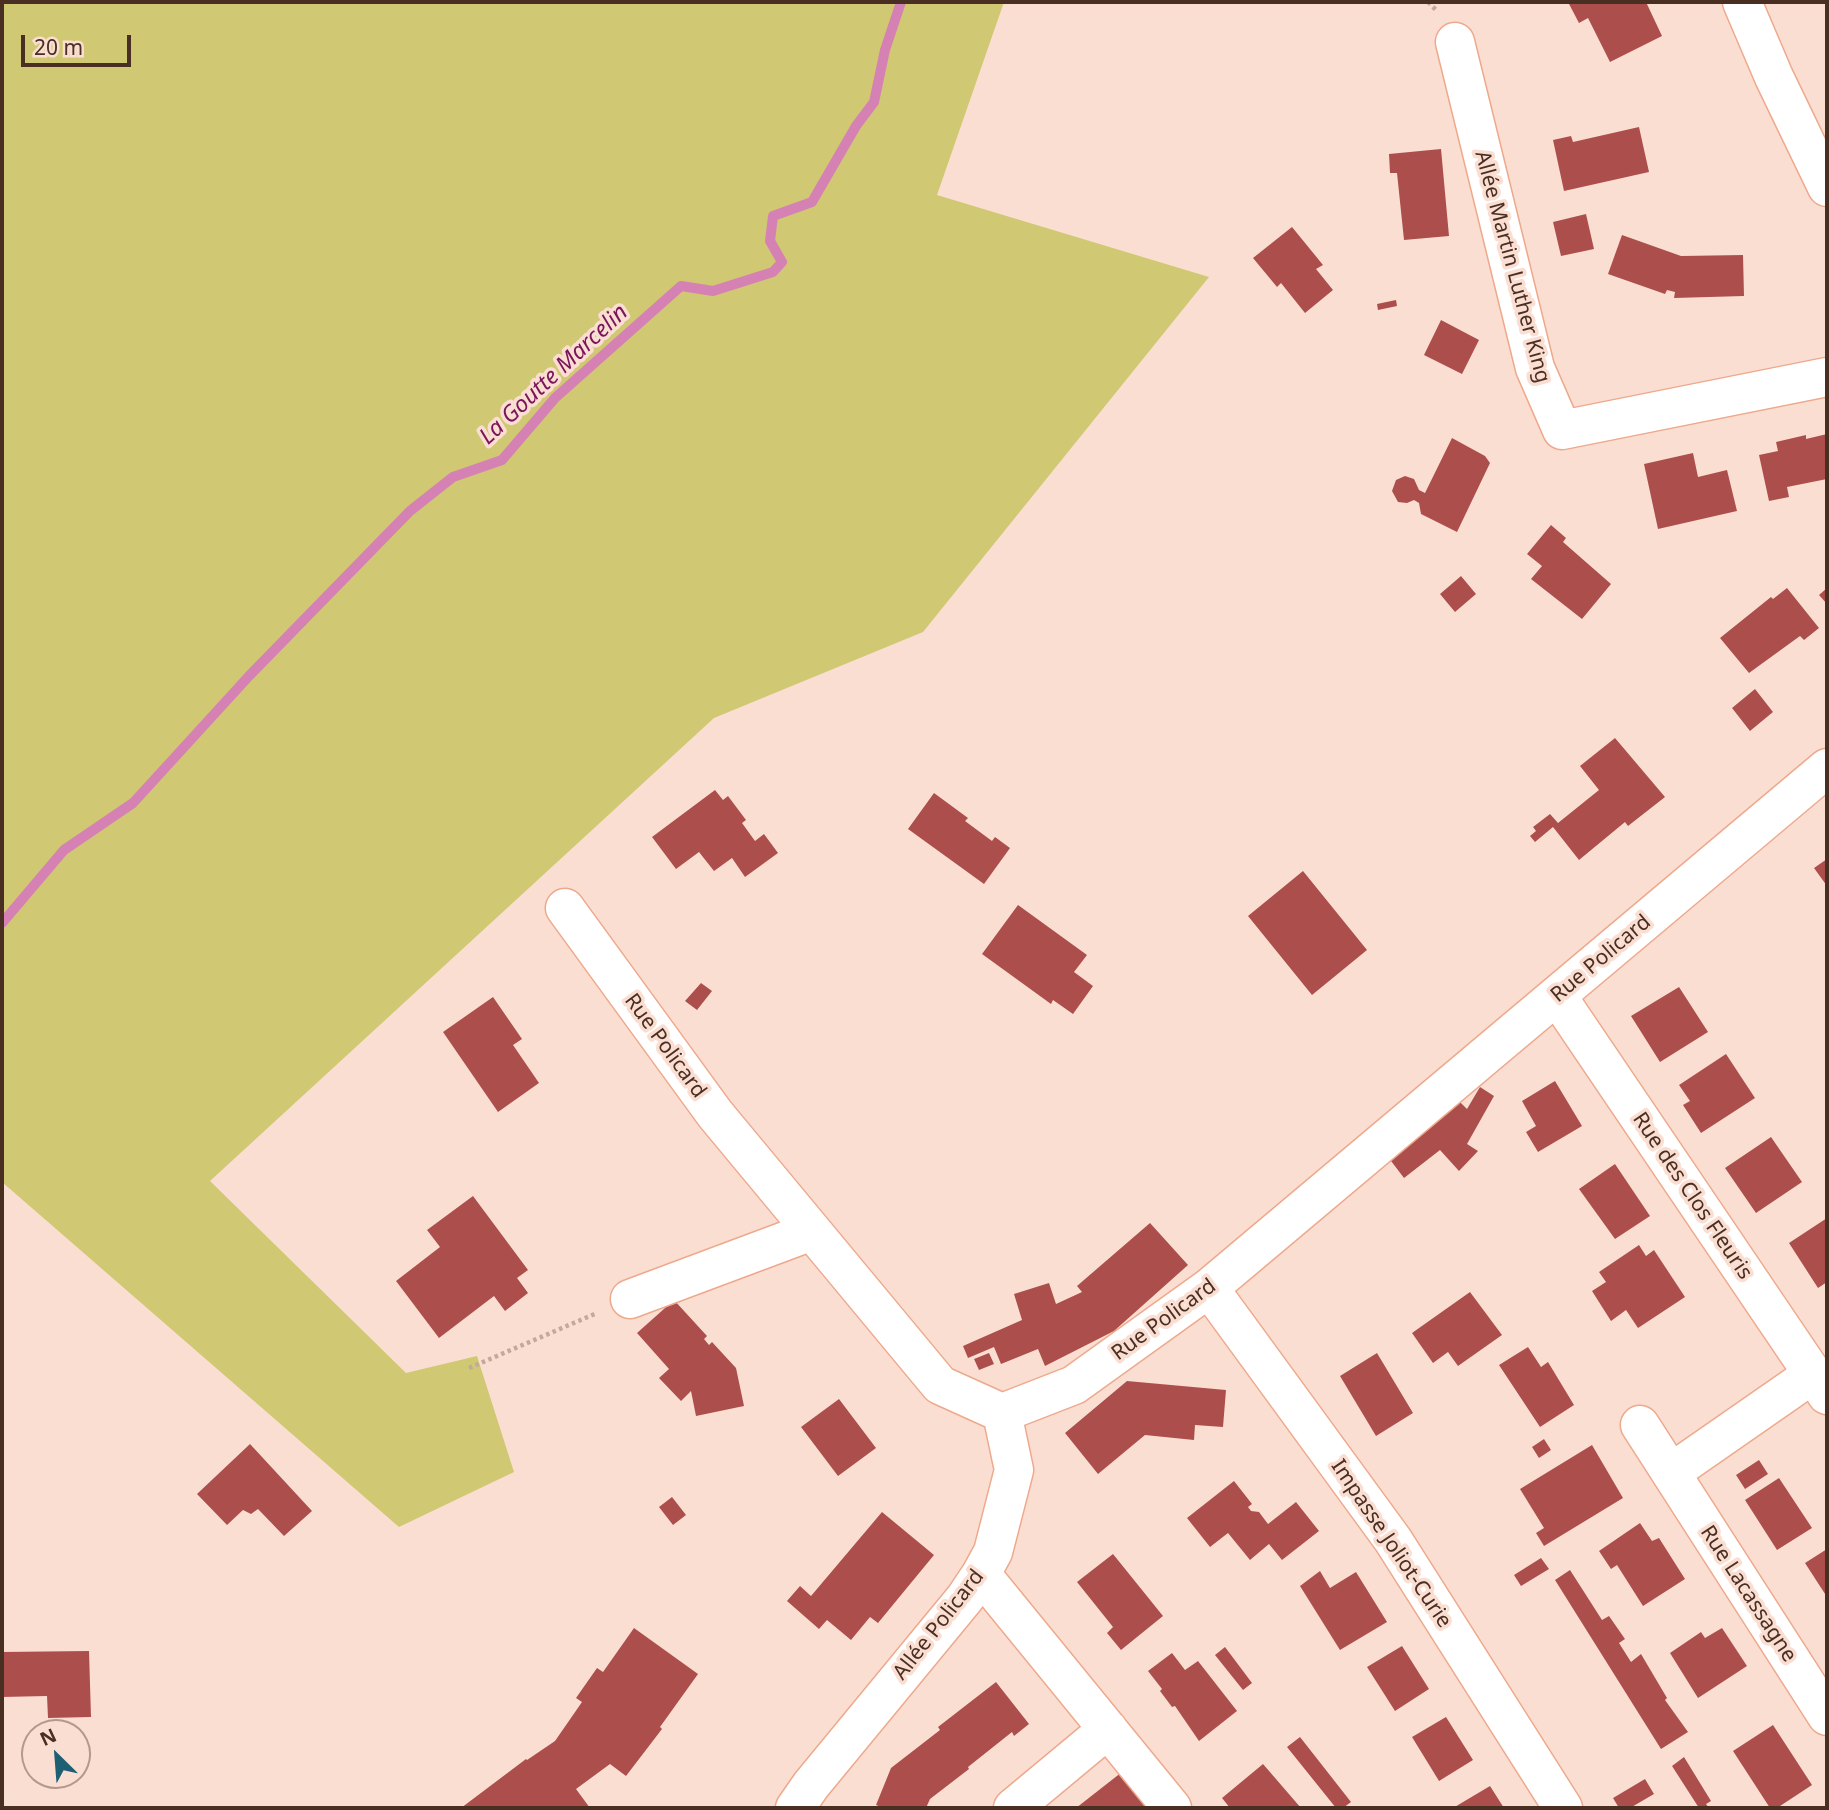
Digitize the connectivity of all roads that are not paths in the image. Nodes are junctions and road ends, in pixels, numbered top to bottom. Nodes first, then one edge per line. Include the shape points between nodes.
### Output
1 (1742, 2) edge
2 (1455, 42) dead end
3 (1827, 187) edge
4 (1827, 377) edge
5 (1827, 768) edge
6 (565, 908) dead end
7 (1557, 996) junction
8 (812, 1231) junction
9 (1209, 1288) junction
10 (630, 1299) road end
11 (1820, 1385) edge
12 (1002, 1413) junction
13 (1640, 1425) dead end
14 (1672, 1472) junction
15 (981, 1574) junction
16 (1827, 1716) edge
17 (1108, 1729) junction
18 (794, 1808) edge
19 (1013, 1808) edge
20 (1172, 1808) edge
21 (1563, 1808) edge

1 - 3 street
2 - 4 street, Allée Martin Luther King via 1535,368 1562,430
5 - 7 street, Rue Policard
6 - 8 street, Rue Policard via 715,1114
7 - 9 street, Rue Policard
7 - 11 street, Rue des Clos Fleuris
8 - 10 street
8 - 12 street, Rue Policard via 940,1385
9 - 12 street, Rue Policard via 1074,1385
9 - 21 street, Impasse Joliot-Curie via 1393,1540
11 - 14 street
12 - 15 street, Allée Policard via 1014,1471 993,1552
13 - 14 street, Rue Lacassagne
14 - 16 street, Rue Lacassagne
15 - 17 street
15 - 18 street, Allée Policard
17 - 19 street
17 - 20 street

